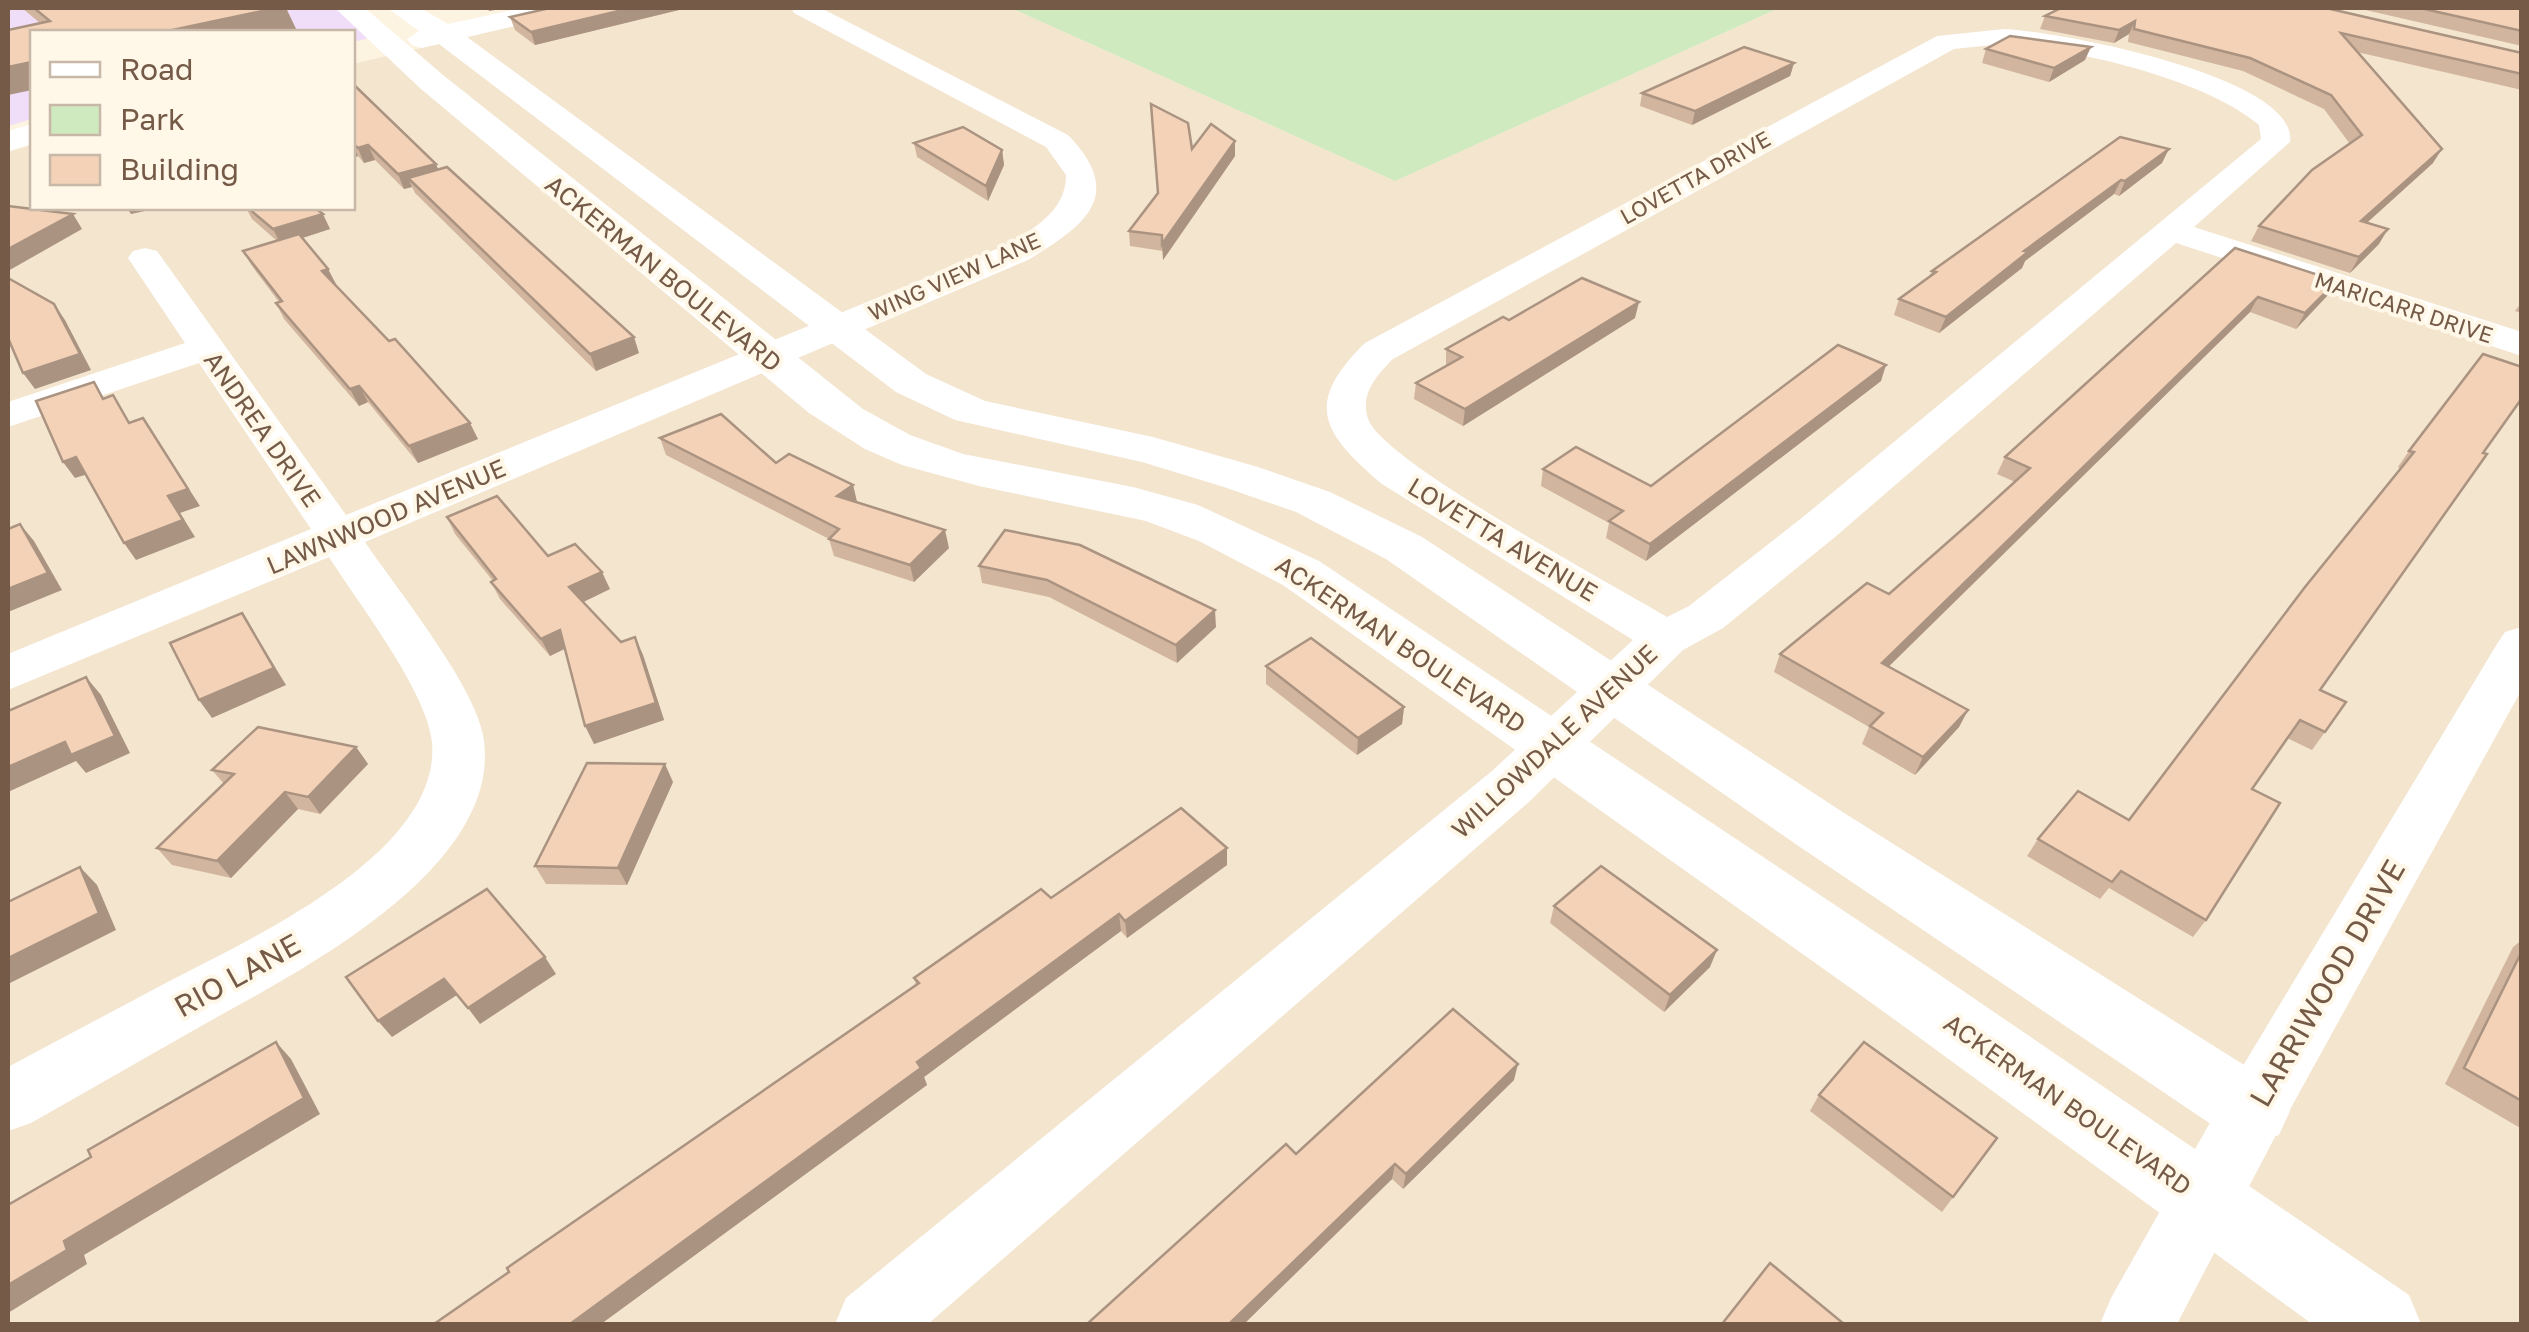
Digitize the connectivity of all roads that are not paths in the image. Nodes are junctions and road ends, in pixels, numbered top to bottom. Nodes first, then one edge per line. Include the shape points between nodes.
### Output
1 (348, 8) edge
2 (500, 8) edge
3 (556, 8) edge
4 (804, 8) edge
5 (393, 35) edge
6 (2110, 57) joint
7 (2172, 231) junction
8 (146, 258) dead end
9 (835, 328) junction
10 (2522, 345) edge
11 (206, 348) junction
12 (765, 358) junction
13 (8, 415) edge
14 (1350, 428) joint
15 (338, 536) junction
16 (1666, 638) junction
17 (2522, 644) edge
18 (8, 673) edge
19 (1613, 687) junction
20 (1554, 746) junction
21 (439, 815) joint
22 (8, 1100) edge
23 (2254, 1110) junction
24 (2206, 1200) junction
25 (872, 1324) edge
26 (2137, 1324) edge
27 (2380, 1324) edge

1 - 5 street, ACKERMAN BOULEVARD
2 - 5 street
3 - 5 street
4 - 9 street, WING VIEW LANE via 1057,140 1080,168 1083,186 1068,217 1032,244
5 - 9 street, ACKERMAN BOULEVARD
5 - 12 street, ACKERMAN BOULEVARD via 432,82
6 - 7 street, WILLOWDALE AVENUE via 2236,96 2272,120 2277,132 2275,142
6 - 14 street, LOVETTA DRIVE via 2014,38 1932,46 1379,350 1348,385 1343,405
7 - 10 street, MARICARR DRIVE
7 - 16 street, WILLOWDALE AVENUE via 1819,527 1706,617
8 - 11 street, ANDREA DRIVE
9 - 12 street, WING VIEW LANE
9 - 19 street, ACKERMAN BOULEVARD via 911,383 971,411 1152,451 1313,502 1404,548
11 - 13 street
11 - 15 street, ANDREA DRIVE
12 - 15 street, LAWNWOOD AVENUE
12 - 20 street, ACKERMAN BOULEVARD via 872,435 916,454 1162,510 1223,532 1302,573
14 - 16 street, LOVETTA AVENUE via 1397,474
15 - 18 street, LAWNWOOD AVENUE
15 - 21 street, ANDREA DRIVE via 450,709 460,741 456,776
16 - 19 street, WILLOWDALE AVENUE
17 - 23 street, LARRIWOOD DRIVE
19 - 20 street, WILLOWDALE AVENUE
19 - 23 street, ACKERMAN BOULEVARD
20 - 24 street, ACKERMAN BOULEVARD
20 - 25 street, WILLOWDALE AVENUE
21 - 22 street, RIO LANE via 404,860 314,933
23 - 24 street, LARRIWOOD DRIVE
24 - 26 street, LARRIWOOD DRIVE
24 - 27 street, ACKERMAN BOULEVARD

